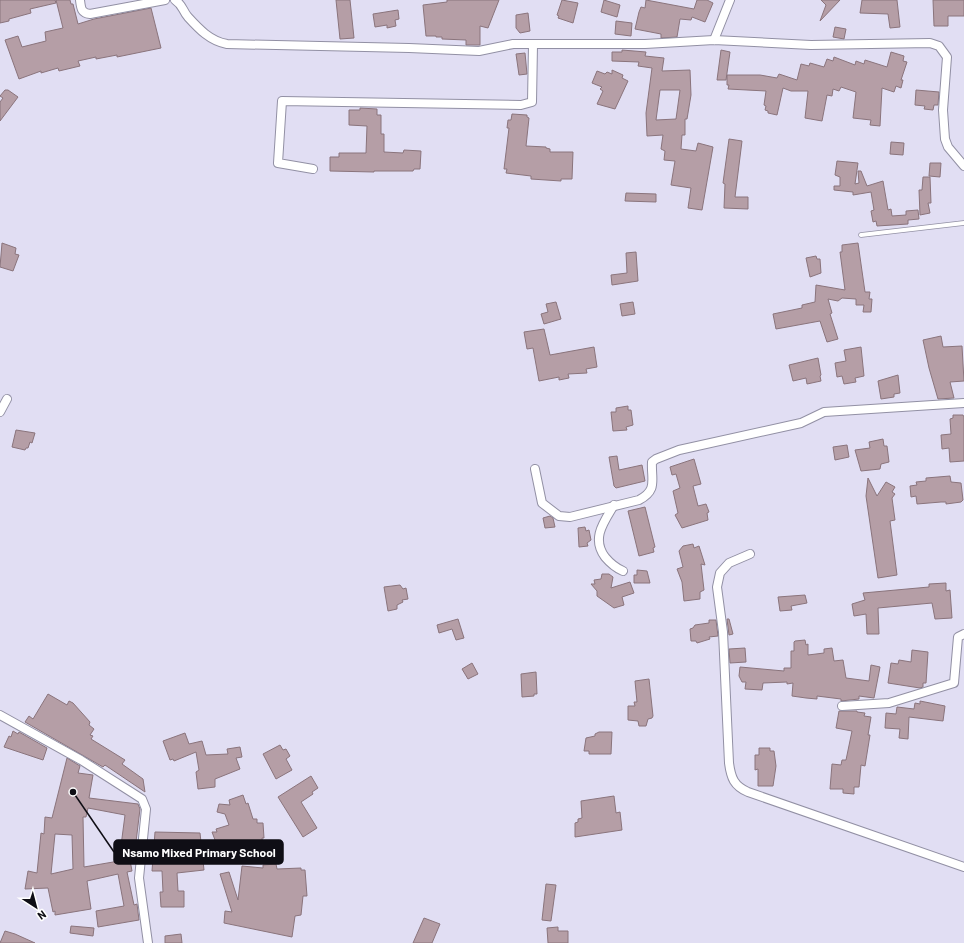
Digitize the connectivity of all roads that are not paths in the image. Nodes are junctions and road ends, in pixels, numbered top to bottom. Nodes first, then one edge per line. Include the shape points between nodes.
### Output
1 (80, 0) edge
2 (165, 0) edge
3 (175, 0) edge
4 (730, 0) edge
5 (714, 40) junction
6 (533, 45) junction
7 (964, 166) edge
8 (313, 169) dead end
9 (964, 223) edge
10 (861, 235) dead end
11 (7, 399) dead end
12 (964, 403) edge
13 (0, 412) edge
14 (535, 469) dead end
15 (614, 505) junction
16 (750, 554) dead end
17 (623, 571) dead end
18 (964, 634) edge
19 (842, 706) dead end
20 (0, 715) edge
21 (964, 867) edge
22 (148, 943) edge

1 - 2 street via 84,14 90,14
3 - 6 street via 206,35 226,44 479,51 513,44
4 - 5 street
5 - 6 street via 645,44
5 - 7 street via 811,45 930,43 939,46 947,57 943,110 945,139 948,148
6 - 8 street via 532,102 521,105 282,100 278,163
9 - 10 lane
11 - 13 street
12 - 15 street via 824,412 788,426 678,450 652,462 653,485 648,495 639,500
14 - 15 street via 542,503 560,516 570,517
15 - 17 street via 598,537 600,550 614,566
16 - 21 street via 730,563 720,573 717,587 723,632 729,764 733,782 748,792
18 - 19 street via 958,637 954,683 889,703
20 - 22 street via 75,757 142,799 146,809 140,886

